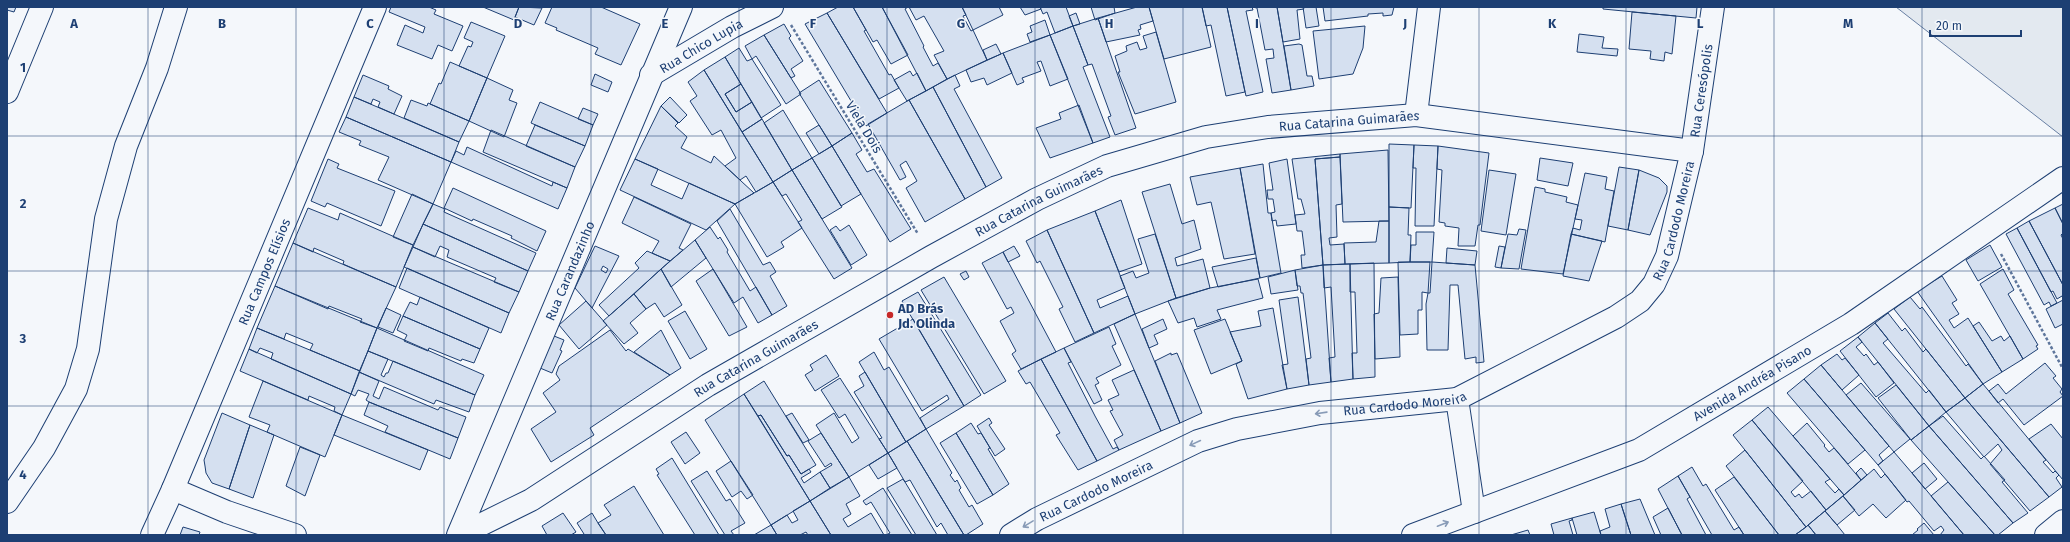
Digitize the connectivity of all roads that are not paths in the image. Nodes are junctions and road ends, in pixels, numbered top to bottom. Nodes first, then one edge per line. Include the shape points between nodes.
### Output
1 (42, 7) edge
2 (176, 7) edge
3 (375, 7) edge
4 (680, 7) edge
5 (772, 7) edge
6 (1429, 7) edge
7 (1713, 7) edge
8 (652, 74) junction
9 (7, 92) edge
10 (1416, 115) junction
11 (1692, 150) junction
12 (2063, 178) edge
13 (1457, 399) junction
14 (173, 489) junction
15 (7, 502) edge
16 (1474, 512) junction
17 (2063, 521) edge
18 (152, 535) edge
19 (295, 535) edge
20 (459, 535) edge
21 (1010, 535) edge
22 (1413, 535) edge
23 (2046, 535) edge

1 - 9 street
2 - 15 street via 157,68 126,146 106,219 88,349 76,389 44,448
3 - 14 street, Rua Campos Elísios
4 - 8 street, Rua Carandazinho
5 - 8 street, Rua Chico Lupia via 732,27
6 - 10 street
7 - 11 street, Rua Ceresópolis
8 - 20 street, Rua Carandazinho
10 - 11 street, Rua Catarina Guimarães
10 - 20 street, Rua Catarina Guimarães via 1268,127 1206,137 1107,166 1037,199 931,257 708,386 531,500
11 - 13 street, Rua Cardodo Moreira via 1667,256 1654,284 1640,301 1616,317
12 - 16 street, Avenida Andréa Pisano via 1851,324 1639,450
13 - 16 street
13 -> 21 street, Rua Cardodo Moreira via 1320,413 1230,431 1198,441 1037,519
14 - 18 street, Rua Campos Elísios
14 - 19 street via 226,512
22 -> 16 street, Avenida Andréa Pisano
17 - 23 street

